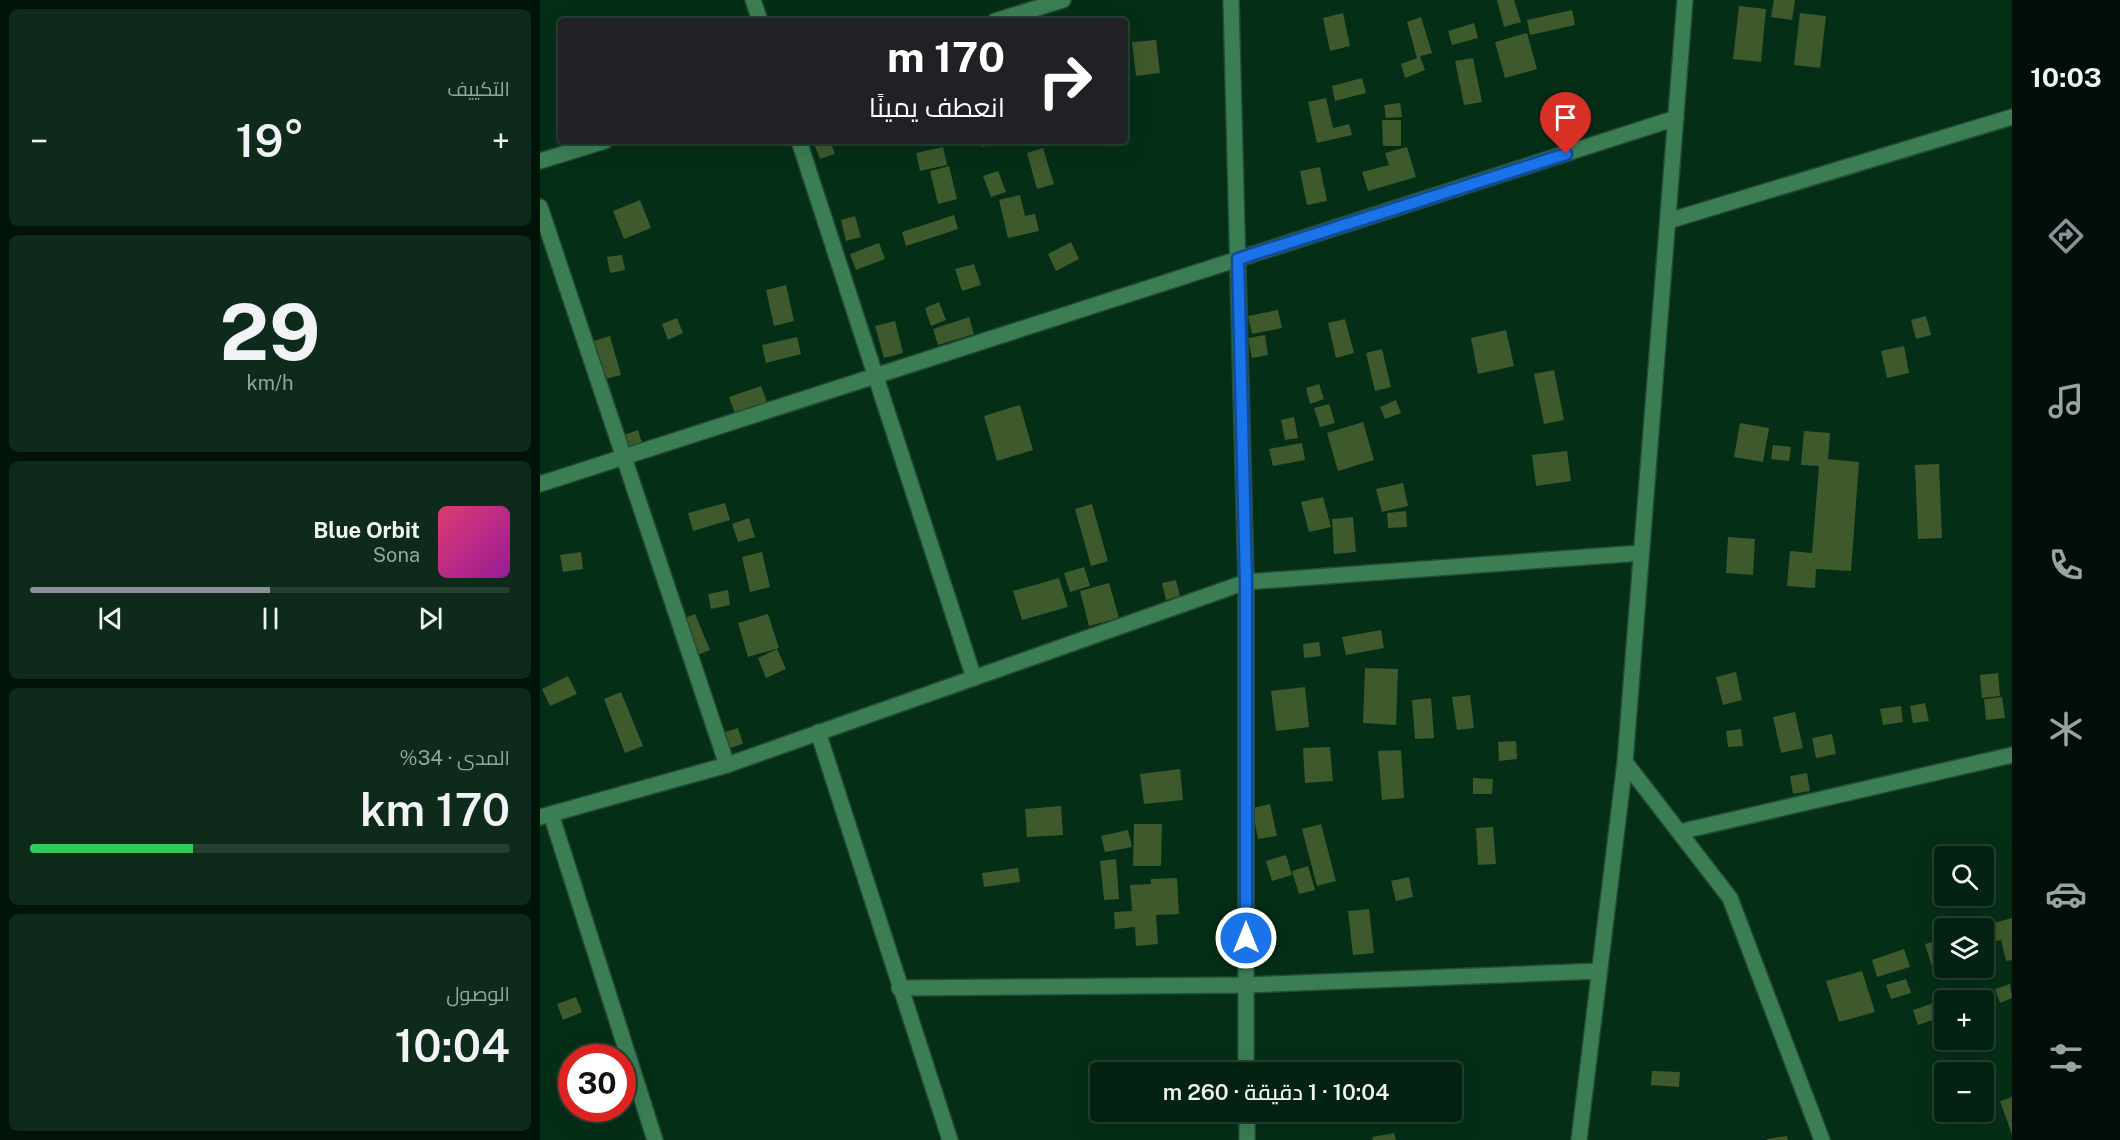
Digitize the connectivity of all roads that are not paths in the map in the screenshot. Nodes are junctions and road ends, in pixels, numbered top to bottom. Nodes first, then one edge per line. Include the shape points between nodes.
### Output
1 (753, 0) edge
2 (1063, 0) edge
3 (1231, 0) edge
4 (1685, 0) edge
5 (759, 18) edge
6 (1005, 18) edge
7 (2012, 117) edge
8 (1676, 118) junction
9 (595, 144) edge
10 (800, 144) edge
11 (540, 161) edge
12 (540, 207) edge
13 (1668, 221) junction
14 (1238, 259) junction
15 (875, 376) junction
16 (623, 457) junction
17 (540, 484) edge
18 (1641, 553) junction
19 (1246, 582) junction
20 (974, 678) junction
21 (818, 732) junction
22 (2012, 755) edge
23 (1624, 762) junction
24 (727, 765) junction
25 (546, 815) edge
26 (1679, 832) junction
27 (1599, 971) junction
28 (1246, 986) junction
29 (899, 987) junction
30 (1246, 1062) edge
31 (1246, 1122) edge
32 (655, 1140) edge
33 (950, 1140) edge
34 (1247, 1140) edge
35 (1579, 1140) edge
36 (1821, 1140) edge

1 - 5 street
2 - 6 street
3 - 14 street
4 - 8 street
7 - 13 street
8 - 13 street
8 - 14 street
9 - 11 street
10 - 15 street
12 - 16 street
13 - 18 street
14 - 15 street
14 - 19 street
15 - 16 street
15 - 20 street
16 - 17 street
16 - 24 street
18 - 19 street
18 - 23 street
19 - 20 street
19 - 28 street
20 - 21 street
21 - 24 street
21 - 29 street
22 - 26 street
23 - 26 street
23 - 27 street
24 - 25 street
25 - 32 street
26 - 36 street via 1730,898
27 - 28 street
27 - 35 street
28 - 29 street
28 - 30 street
29 - 33 street
31 - 34 street

